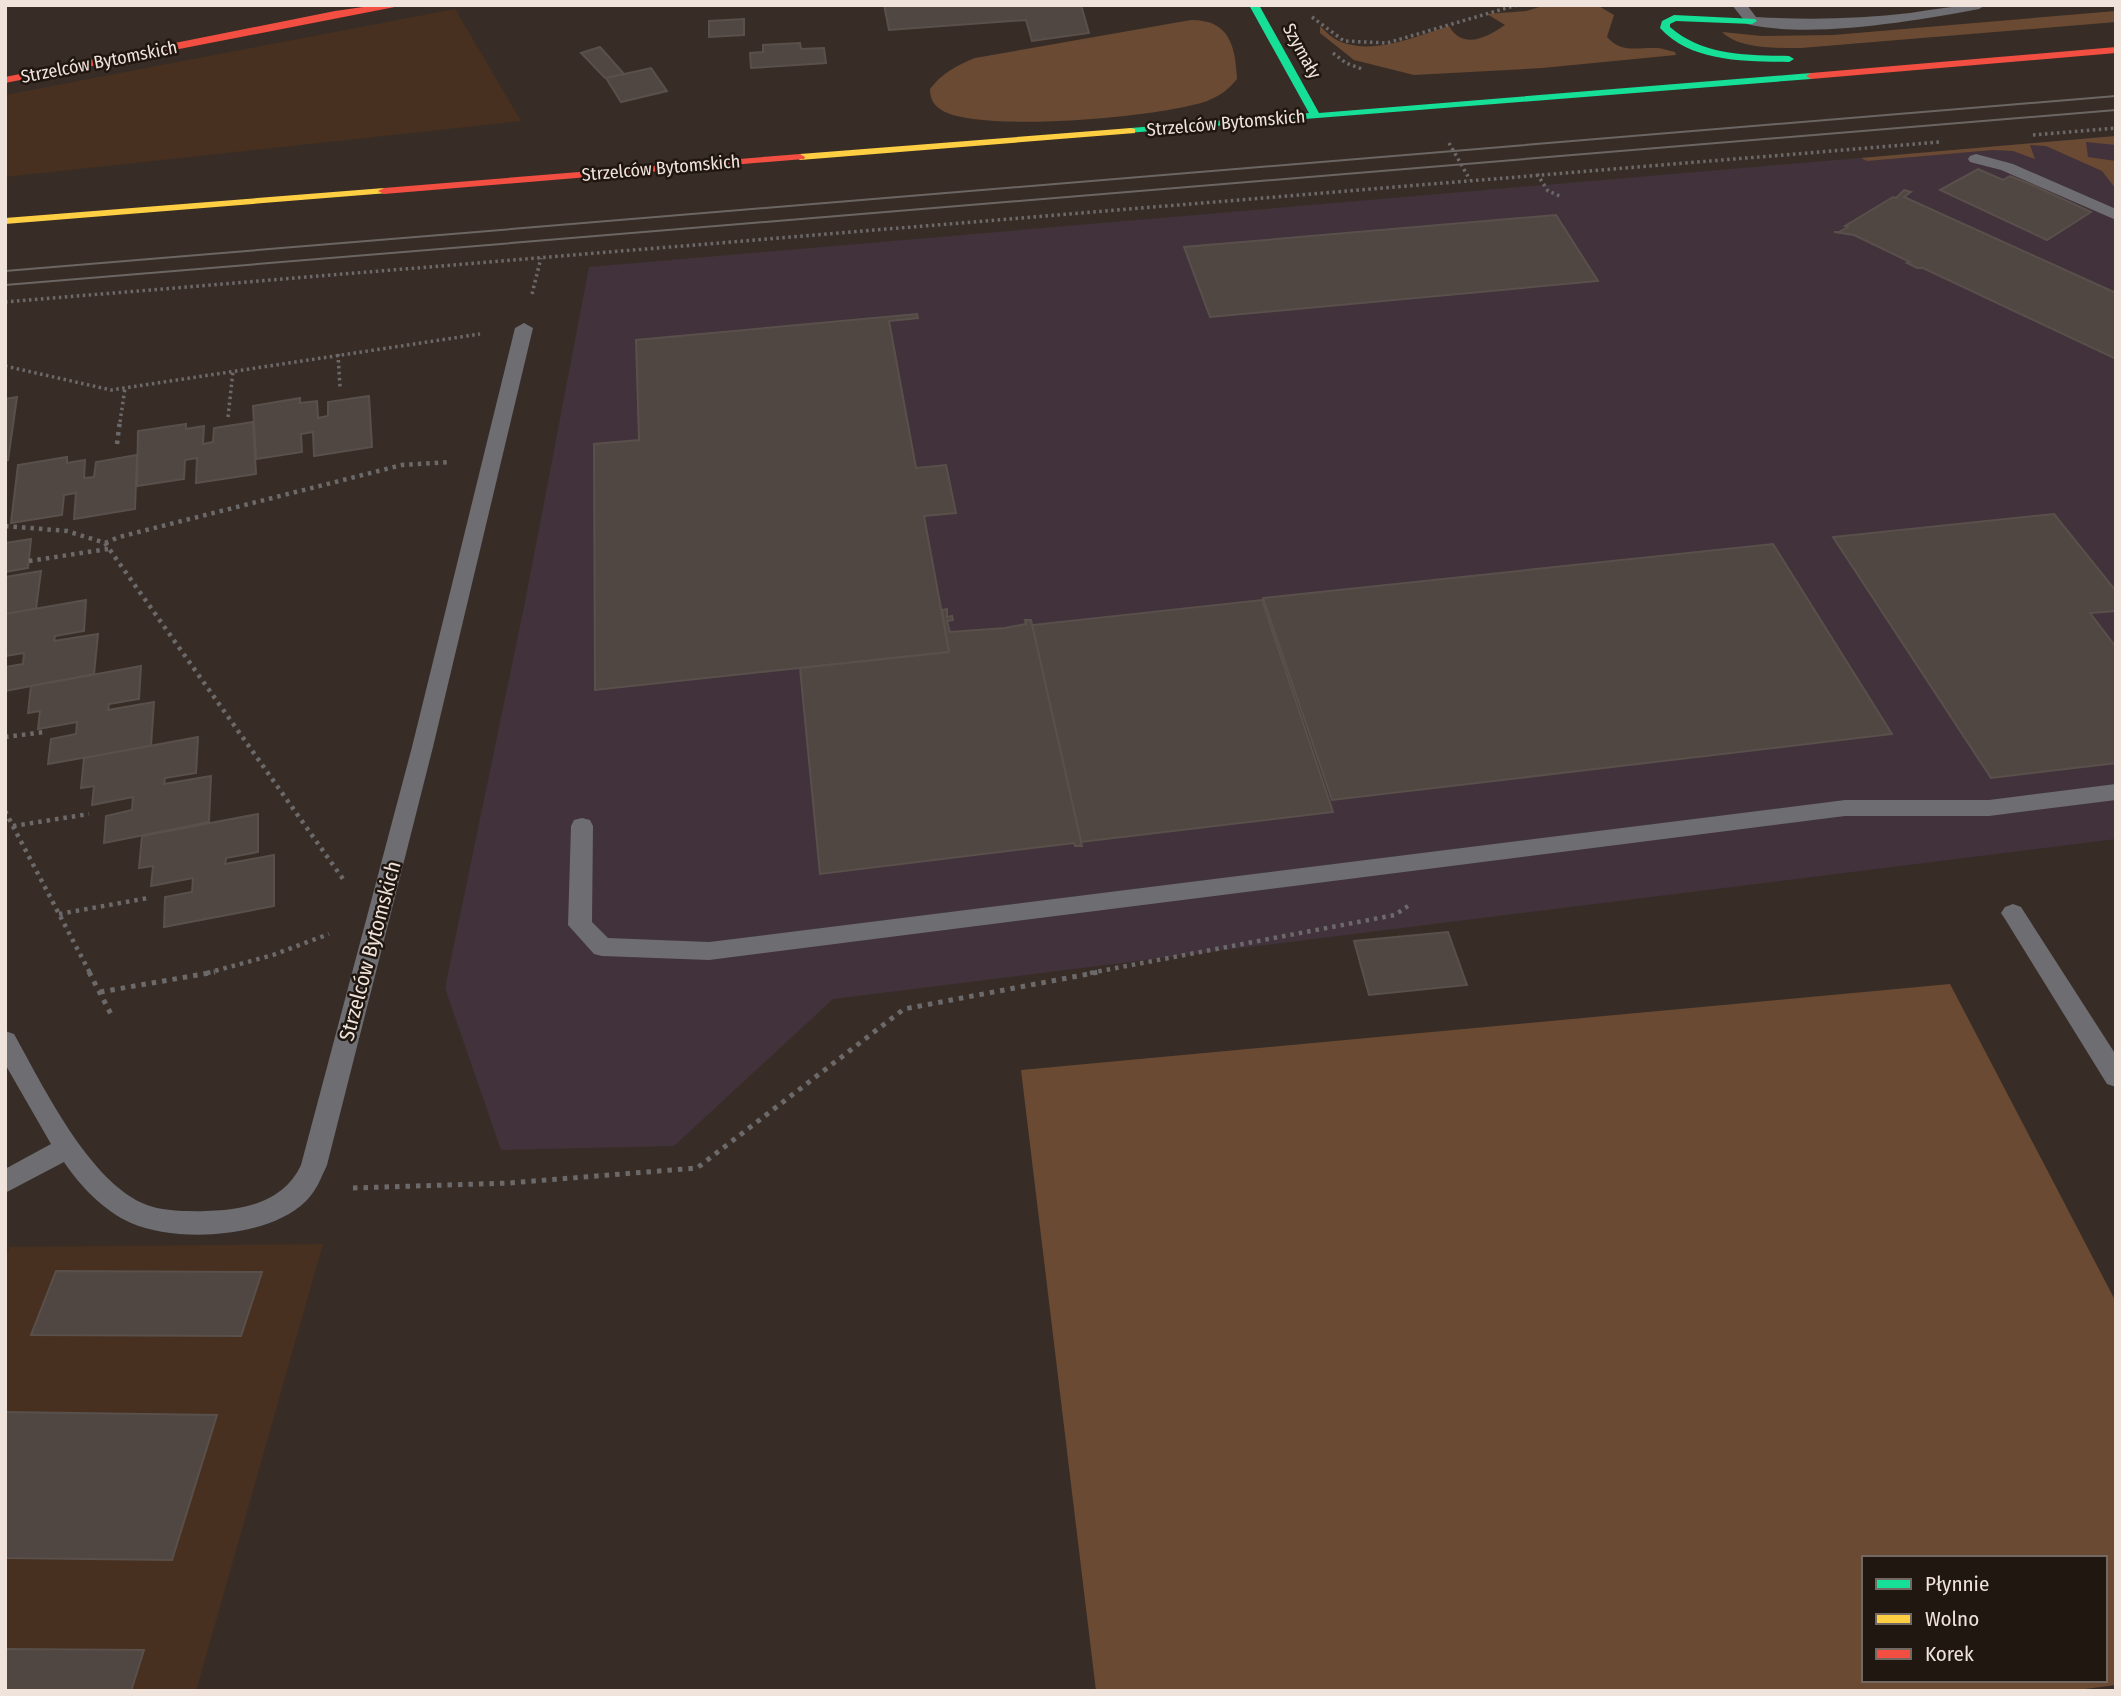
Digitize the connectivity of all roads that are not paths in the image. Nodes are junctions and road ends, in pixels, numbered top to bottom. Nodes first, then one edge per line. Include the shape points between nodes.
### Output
1 (400, 5) edge
2 (1254, 5) edge
3 (1739, 5) edge
4 (1979, 5) edge
5 (1752, 21) junction
6 (1944, 47) dead end
7 (2116, 50) edge
8 (2028, 56) junction
9 (1806, 58) dead end
10 (5, 80) edge
11 (1316, 116) junction
12 (1976, 159) dead end
13 (2116, 215) edge
14 (5, 221) edge
15 (524, 328) road end
16 (2116, 792) edge
17 (582, 826) dead end
18 (2013, 914) dead end
19 (5, 1041) edge
20 (2116, 1077) edge
21 (68, 1147) junction
22 (5, 1182) edge

1 - 10 main road, Strzelców Bytomskich
2 - 11 main road, Szymały
3 - 5 lane
4 - 5 lane via 1841,23
5 - 9 main road via 1674,18 1664,28 1677,40 1718,52 1762,59
6 - 8 main road
7 - 8 main road
8 - 11 main road, Strzelców Bytomskich
11 - 14 main road, Strzelców Bytomskich
12 - 13 lane via 2007,167
15 - 21 lane, Strzelców Bytomskich via 314,1166 300,1189 278,1206 251,1219 215,1223 140,1216 100,1185
16 - 17 lane via 1989,808 1845,808 709,951 602,947 580,925
18 - 20 lane
19 - 21 lane, Strzelców Bytomskich
21 - 22 lane

